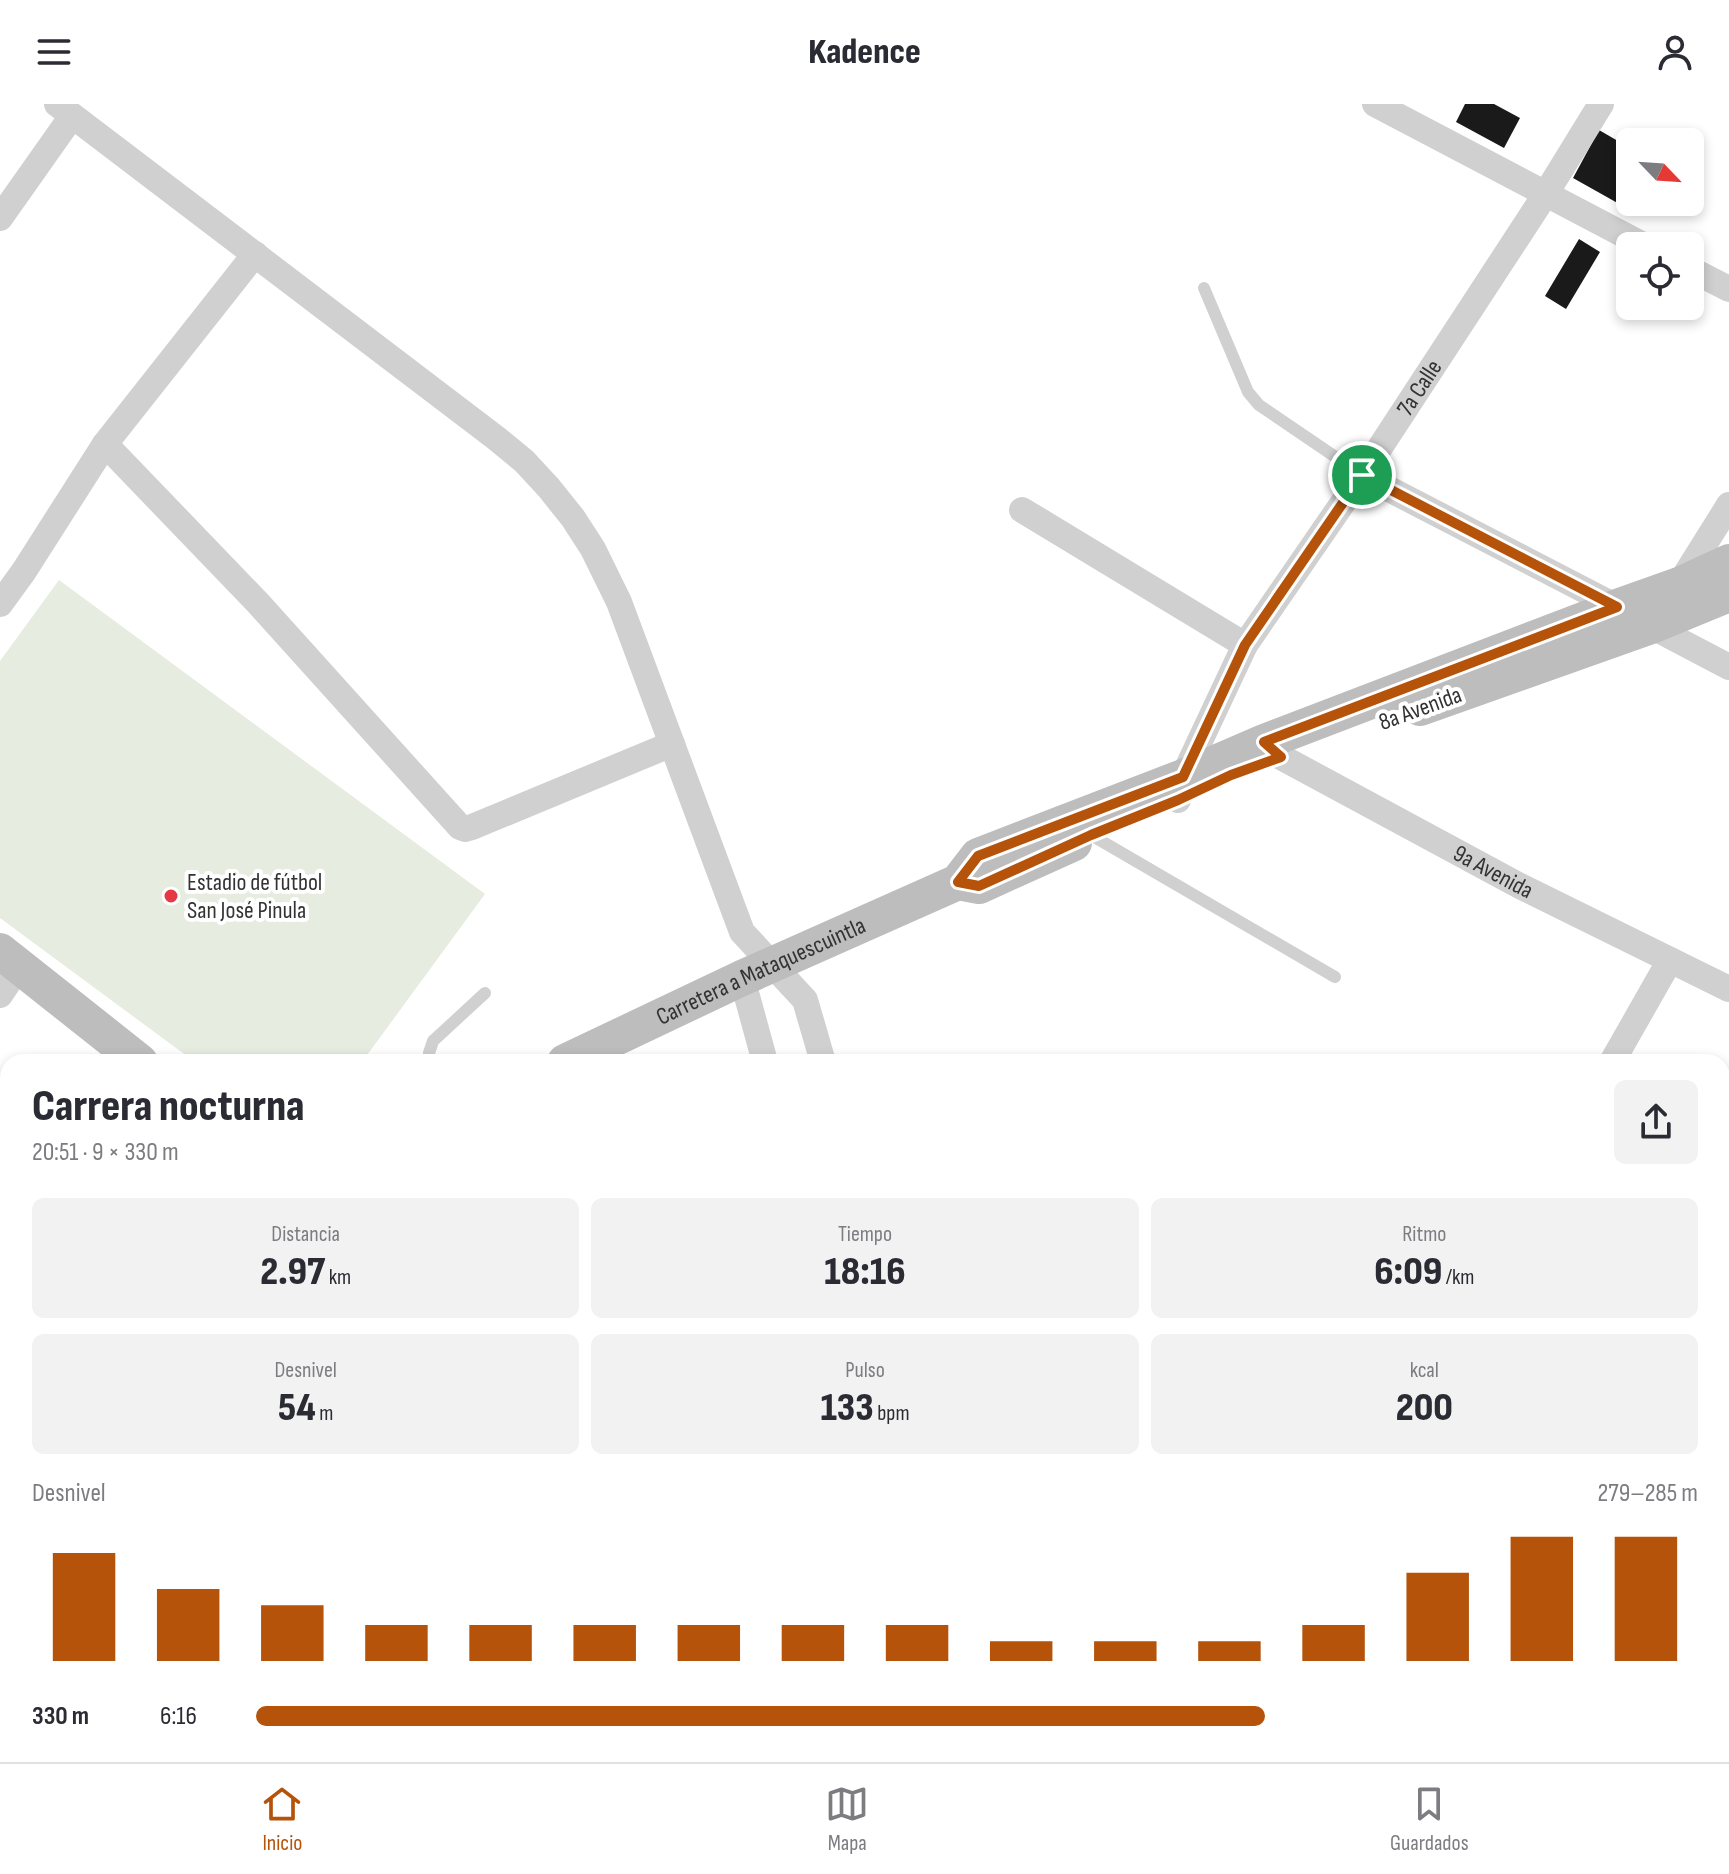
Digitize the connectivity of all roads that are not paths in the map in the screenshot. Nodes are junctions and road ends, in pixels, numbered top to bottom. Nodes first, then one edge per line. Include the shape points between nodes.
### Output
1 (1375, 104) edge
2 (1601, 104) edge
3 (64, 110) edge
4 (1545, 195) junction
5 (0, 218) edge
6 (1618, 232) edge
7 (255, 254) junction
8 (1704, 276) edge
9 (1204, 288) dead end
10 (1729, 289) edge
11 (105, 444) junction
12 (1362, 475) junction
13 (1729, 505) edge
14 (1022, 510) dead end
15 (1729, 562) edge
16 (1679, 585) junction
17 (1729, 594) edge
18 (0, 604) edge
19 (1617, 607) junction
20 (1651, 626) junction
21 (1245, 645) junction
22 (1729, 667) edge
23 (672, 744) junction
24 (1272, 750) junction
25 (1181, 788) junction
26 (1091, 835) junction
27 (958, 882) junction
28 (10, 958) edge
29 (1670, 960) junction
30 (756, 971) junction
31 (1335, 977) dead end
32 (1729, 989) edge
33 (485, 993) dead end
34 (0, 995) edge
35 (130, 1054) edge
36 (429, 1054) edge
37 (594, 1054) edge
38 (764, 1054) edge
39 (821, 1054) edge
40 (1617, 1054) edge

1 - 4 street
2 - 4 street, 7a Calle
3 - 5 street
3 - 7 street
4 - 6 street
4 - 12 street, 7a Calle
7 - 11 street
7 - 23 street via 496,438 549,488 593,549 619,602
8 - 10 street
9 - 12 lane via 1248,392 1259,405
11 - 18 street
11 - 23 street via 258,603 460,827 472,827
12 - 19 street
12 - 21 street, 7a Calle
13 - 16 street
14 - 21 street
15 - 16 main road, 8a Avenida
16 - 19 main road, 8a Avenida
17 - 20 main road, 8a Avenida
19 - 24 main road, 8a Avenida
20 - 22 street
20 - 24 main road, 8a Avenida
21 - 25 street, 7a Calle
23 - 30 street
24 - 25 main road, 8a Avenida via 1231,775
24 - 29 street, 9a Avenida via 1520,886
25 - 26 main road, 8a Avenida
25 - 27 main road, 8a Avenida via 978,856
26 - 27 main road, 8a Avenida via 979,886
26 - 31 lane
27 - 30 main road, Carretera a Mataquescuintla
28 - 34 street
28 - 35 main road
29 - 32 street, 9a Avenida
29 - 40 street
30 - 37 main road, Carretera a Mataquescuintla
30 - 38 street
30 - 39 street via 805,1000
33 - 36 lane via 433,1041

